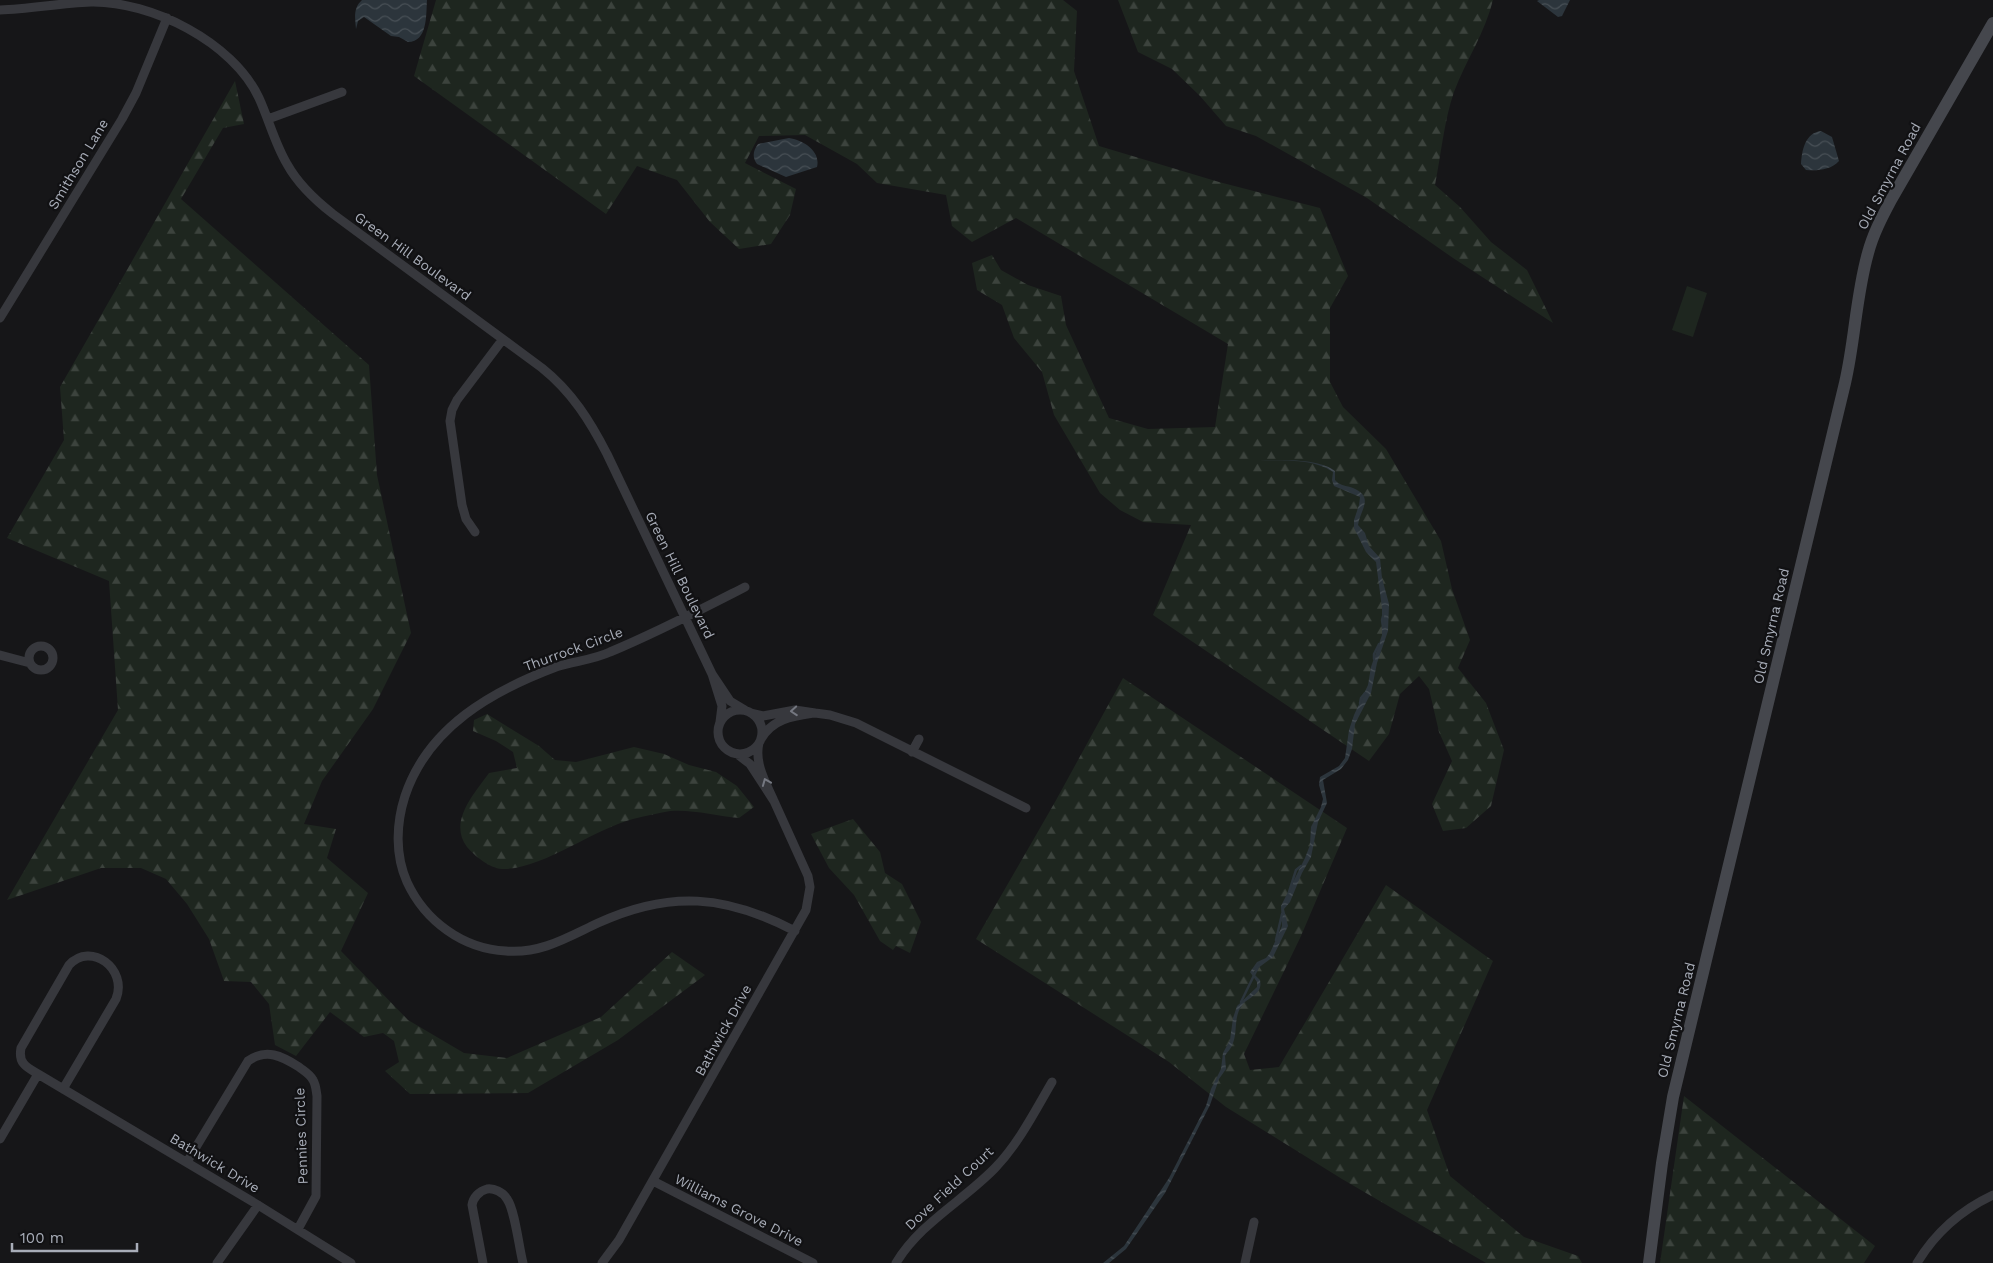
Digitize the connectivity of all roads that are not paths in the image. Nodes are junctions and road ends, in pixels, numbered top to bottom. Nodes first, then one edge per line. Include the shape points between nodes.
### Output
1 (0, 10) edge
2 (167, 18) junction
3 (1993, 23) edge
4 (342, 92) dead end
5 (268, 119) junction
6 (0, 318) edge
7 (503, 339) junction
8 (475, 532) dead end
9 (745, 587) dead end
10 (684, 617) junction
11 (0, 656) edge
12 (30, 663) dead end
13 (712, 674) junction
14 (748, 712) junction
15 (815, 713) junction
16 (719, 727) junction
17 (919, 739) dead end
18 (760, 741) junction
19 (912, 752) junction
20 (734, 753) junction
21 (774, 801) junction
22 (1026, 808) dead end
23 (795, 931) junction
24 (38, 1074) junction
25 (1052, 1082) dead end
26 (63, 1089) junction
27 (0, 1139) edge
28 (187, 1162) junction
29 (653, 1180) junction
30 (1993, 1195) edge
31 (258, 1205) junction
32 (1254, 1222) dead end
33 (298, 1229) junction
34 (217, 1263) edge
35 (351, 1263) edge
36 (483, 1263) edge
37 (522, 1263) edge
38 (602, 1263) edge
39 (813, 1263) edge
40 (896, 1263) edge
41 (1245, 1263) edge
42 (1649, 1263) edge
43 (1917, 1263) edge

1 - 2 street, Green Hill Boulevard via 92,2 130,7
2 - 5 street, Green Hill Boulevard via 199,36 233,62 254,88
2 - 6 street, Smithson Lane via 136,93
3 - 42 street, Old Smyrna Road via 1896,192 1868,252 1846,384 1673,1097
4 - 5 street
5 - 7 street, Green Hill Boulevard via 286,164 316,200
7 - 8 street via 457,400 450,421 462,505
7 - 10 street, Green Hill Boulevard via 558,381 583,412 607,454
9 - 10 street, Thurrock Circle
10 - 13 street, Green Hill Boulevard
10 - 23 street, Thurrock Circle via 606,654 539,674 488,698 457,720 425,756 406,792 398,832 404,873 418,901 442,926 472,944 498,951 545,948 627,911 677,901 734,906 761,914
11 - 12 street
13 - 14 street, Green Hill Boulevard via 730,701
13 - 16 street, Green Hill Boulevard via 722,706
15 -> 14 street via 795,710 763,716
14 - 16 street via 739,710 731,713
14 - 18 street via 760,724
15 - 18 street via 778,722
15 - 19 street via 845,719
16 - 20 street via 721,743
17 - 19 street
18 - 20 street via 750,752
21 -> 18 street, Bathwick Drive via 759,765
19 - 22 street
20 - 21 street, Bathwick Drive via 750,764
21 - 23 street, Bathwick Drive via 809,882 806,910
23 - 29 street, Bathwick Drive
24 - 26 street, Bathwick Drive
24 - 26 street, Bathwick Drive via 22,1063 21,1048 60,980 71,963 82,957 106,962 118,977 118,994
24 - 27 street
25 - 40 street, Dove Field Court via 1001,1161 921,1232
26 - 28 street, Bathwick Drive
28 - 31 street, Bathwick Drive
28 - 33 street, Pennies Circle via 248,1061 264,1054 284,1058 312,1078 317,1096 316,1196
29 - 38 street, Bathwick Drive via 617,1245
29 - 39 street, Williams Grove Drive
30 - 43 street via 1949,1223
31 - 33 street, Bathwick Drive
31 - 34 street
32 - 41 street
33 - 35 street, Bathwick Drive
36 - 37 street via 472,1205 478,1194 489,1189 500,1192 508,1200

